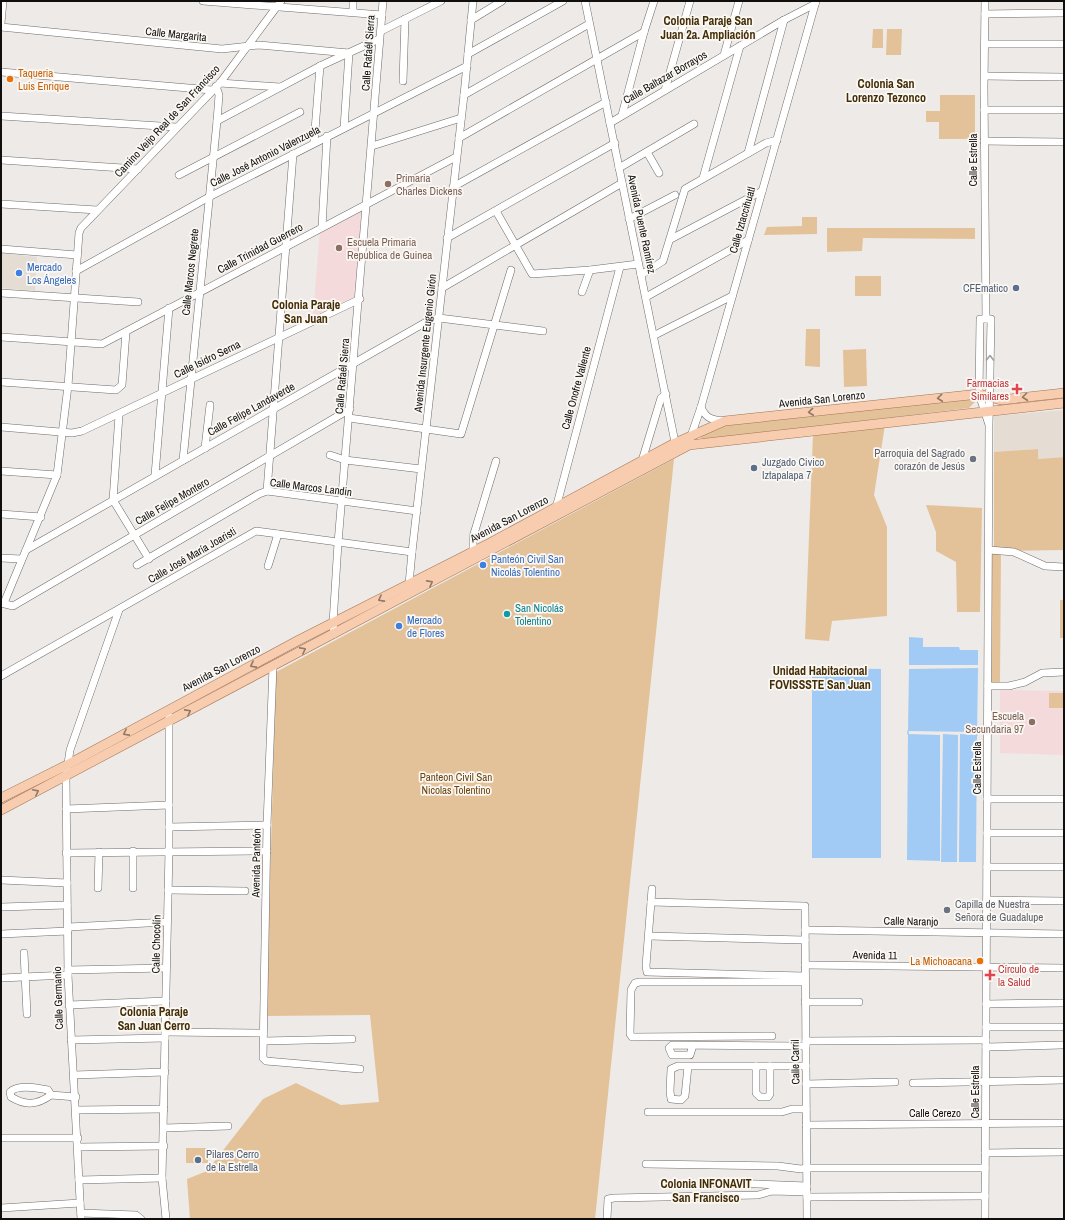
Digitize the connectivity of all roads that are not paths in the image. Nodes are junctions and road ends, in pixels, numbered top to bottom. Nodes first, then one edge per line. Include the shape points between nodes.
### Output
1 (3, 1) edge
2 (203, 1) edge
3 (281, 1) edge
4 (353, 1) edge
5 (383, 1) edge
6 (441, 1) edge
7 (473, 1) edge
8 (502, 1) edge
9 (563, 1) edge
10 (585, 1) edge
11 (654, 1) edge
12 (690, 1) edge
13 (739, 1) edge
14 (985, 1) edge
15 (227, 2) edge
16 (816, 3) edge
17 (275, 8) junction
18 (353, 12) junction
19 (1064, 13) edge
20 (985, 14) junction
21 (382, 15) junction
22 (405, 19) junction
23 (471, 20) junction
24 (784, 20) junction
25 (1, 23) edge
26 (589, 24) junction
27 (1, 27) edge
28 (644, 32) junction
29 (380, 35) junction
30 (985, 44) junction
31 (1064, 44) edge
32 (246, 46) junction
33 (740, 46) junction
34 (349, 53) junction
35 (468, 54) junction
36 (724, 55) junction
37 (597, 59) junction
38 (320, 66) junction
39 (467, 66) junction
40 (1, 72) edge
41 (985, 76) junction
42 (1064, 77) edge
43 (403, 82) dead end
44 (216, 86) junction
45 (280, 87) junction
46 (665, 90) junction
47 (464, 95) junction
48 (606, 102) junction
49 (984, 110) junction
50 (1064, 110) edge
51 (300, 112) dead end
52 (375, 112) junction
53 (622, 115) junction
54 (1, 116) edge
55 (461, 118) junction
56 (217, 121) junction
57 (610, 124) junction
58 (694, 124) dead end
59 (176, 127) junction
60 (344, 128) junction
61 (328, 136) junction
62 (459, 138) junction
63 (777, 140) junction
64 (984, 141) junction
65 (1064, 142) edge
66 (314, 143) junction
67 (614, 143) junction
68 (372, 146) junction
69 (647, 152) junction
70 (748, 153) junction
71 (293, 154) junction
72 (456, 157) junction
73 (213, 158) junction
74 (1, 160) edge
75 (619, 168) junction
76 (138, 169) junction
77 (659, 173) dead end
78 (178, 175) dead end
79 (703, 178) junction
80 (622, 183) junction
81 (453, 187) junction
82 (762, 190) junction
83 (675, 195) dead end
84 (209, 197) junction
85 (1, 204) edge
86 (367, 204) junction
87 (97, 210) junction
88 (496, 211) junction
89 (630, 219) junction
90 (322, 227) junction
91 (447, 238) junction
92 (671, 239) junction
93 (748, 240) junction
94 (516, 246) junction
95 (286, 248) junction
96 (1, 249) edge
97 (77, 254) junction
98 (638, 264) junction
99 (620, 267) junction
100 (511, 270) dead end
101 (590, 270) junction
102 (76, 271) junction
103 (641, 275) junction
104 (442, 288) junction
105 (199, 292) junction
106 (582, 292) dead end
107 (1, 293) edge
108 (732, 296) junction
109 (646, 297) junction
110 (74, 298) junction
111 (360, 298) junction
112 (138, 302) dead end
113 (169, 308) junction
114 (439, 318) junction
115 (986, 319) junction
116 (494, 326) junction
117 (543, 331) dead end
118 (126, 332) junction
119 (655, 335) junction
120 (280, 336) junction
121 (1, 337) edge
122 (71, 342) junction
123 (354, 363) junction
124 (191, 379) junction
125 (1, 382) edge
126 (68, 386) junction
127 (162, 393) junction
128 (1064, 393) edge
129 (666, 394) junction
130 (979, 394) junction
131 (990, 397) junction
132 (1064, 403) edge
133 (210, 405) dead end
134 (701, 407) junction
135 (274, 408) junction
136 (350, 409) junction
137 (988, 413) junction
138 (119, 415) junction
139 (349, 418) junction
140 (725, 421) junction
141 (1, 427) edge
142 (426, 429) junction
143 (64, 433) junction
144 (690, 441) junction
145 (676, 447) junction
146 (204, 448) junction
147 (330, 455) dead end
148 (270, 457) junction
149 (183, 460) junction
150 (345, 460) junction
151 (496, 461) dead end
152 (642, 466) junction
153 (1, 470) edge
154 (421, 470) junction
155 (57, 475) junction
156 (155, 475) junction
157 (267, 491) junction
158 (113, 500) junction
159 (342, 501) junction
160 (417, 511) junction
161 (558, 511) junction
162 (1, 514) edge
163 (41, 516) junction
164 (278, 534) junction
165 (135, 536) junction
166 (338, 543) junction
167 (26, 550) junction
168 (989, 550) junction
169 (473, 551) junction
170 (412, 552) junction
171 (1, 558) edge
172 (21, 559) junction
173 (149, 559) junction
174 (137, 565) dead end
175 (268, 566) dead end
176 (1064, 567) edge
177 (411, 588) junction
178 (2, 603) edge
179 (118, 610) junction
180 (333, 623) junction
181 (334, 634) junction
182 (273, 666) junction
183 (1064, 672) edge
184 (1, 676) edge
185 (988, 686) junction
186 (169, 710) junction
187 (169, 721) junction
188 (139, 726) junction
189 (144, 735) junction
190 (67, 765) junction
191 (66, 777) junction
192 (1, 798) edge
193 (988, 799) junction
194 (1064, 799) edge
195 (169, 805) junction
196 (66, 809) junction
197 (1, 810) edge
198 (267, 825) junction
199 (169, 828) junction
200 (987, 833) junction
201 (1064, 833) edge
202 (169, 850) junction
203 (133, 851) junction
204 (267, 851) junction
205 (99, 852) junction
206 (66, 853) junction
207 (987, 867) junction
208 (1064, 867) edge
209 (1, 880) edge
210 (67, 883) junction
211 (98, 888) dead end
212 (134, 888) dead end
213 (652, 889) dead end
214 (168, 890) junction
215 (245, 892) dead end
216 (987, 900) junction
217 (1064, 901) edge
218 (651, 902) junction
219 (67, 905) junction
220 (1, 907) edge
221 (167, 922) junction
222 (68, 929) junction
223 (805, 930) junction
224 (1, 934) edge
225 (987, 934) junction
226 (1064, 934) edge
227 (649, 936) junction
228 (805, 940) junction
229 (24, 953) dead end
230 (805, 965) junction
231 (166, 968) junction
232 (987, 968) junction
233 (1064, 968) edge
234 (68, 972) junction
235 (25, 977) junction
236 (1, 978) edge
237 (805, 979) junction
238 (166, 1001) junction
239 (805, 1002) junction
240 (859, 1002) dead end
241 (1064, 1003) edge
242 (986, 1004) junction
243 (69, 1005) junction
244 (27, 1014) dead end
245 (986, 1027) junction
246 (1061, 1028) dead end
247 (263, 1033) junction
248 (165, 1035) junction
249 (772, 1036) dead end
250 (352, 1039) dead end
251 (70, 1040) junction
252 (264, 1041) junction
253 (806, 1043) junction
254 (986, 1043) junction
255 (693, 1045) dead end
256 (1062, 1046) dead end
257 (688, 1066) junction
258 (756, 1066) junction
259 (770, 1066) junction
260 (806, 1066) junction
261 (360, 1069) dead end
262 (165, 1072) junction
263 (74, 1075) junction
264 (1064, 1080) edge
265 (895, 1082) dead end
266 (986, 1082) junction
267 (913, 1083) dead end
268 (806, 1084) junction
269 (51, 1094) junction
270 (76, 1097) junction
271 (164, 1109) junction
272 (806, 1109) junction
273 (76, 1110) junction
274 (648, 1112) dead end
275 (986, 1123) junction
276 (1064, 1123) edge
277 (806, 1125) junction
278 (228, 1126) dead end
279 (164, 1128) junction
280 (1, 1138) edge
281 (78, 1138) junction
282 (78, 1146) junction
283 (164, 1146) junction
284 (1064, 1152) edge
285 (986, 1153) junction
286 (646, 1164) dead end
287 (807, 1168) junction
288 (985, 1168) junction
289 (162, 1178) junction
290 (79, 1180) junction
291 (705, 1182) dead end
292 (807, 1192) junction
293 (985, 1196) junction
294 (80, 1202) junction
295 (1, 1208) edge
296 (81, 1216) edge
297 (141, 1219) edge
298 (166, 1219) edge
299 (607, 1219) edge
300 (807, 1219) edge
301 (985, 1219) edge

1 - 25 street
2 - 15 street
3 - 17 street, Camino Veijo Real de San Francisco
4 - 18 street
5 - 21 street, Calle Rafaél Sierra
6 - 22 street
7 - 23 street, Avenida Insurgente Eugenio Girón
8 - 23 street
9 - 35 street
10 - 26 street, Avenida Puente Ramírez
11 - 28 street
12 - 46 street
13 - 36 street
14 - 20 street, Calle Estrella
15 - 17 street
16 - 24 street, Calle Baltazar Borrayos
16 - 63 street, Calle Iztaccihuatl
17 - 18 street
17 - 32 street, Camino Veijo Real de San Francisco
18 - 21 street
19 - 20 street
20 - 30 street, Calle Estrella
21 - 29 street, Calle Rafaél Sierra
22 - 29 street
22 - 43 street
23 - 35 street, Avenida Insurgente Eugenio Girón
24 - 33 street, Calle Baltazar Borrayos
24 - 70 street
26 - 37 street, Avenida Puente Ramírez
26 - 47 street
27 - 32 street, Calle Margarita via 222,49
28 - 37 street
28 - 53 street
29 - 34 street
29 - 52 street, Calle Rafaél Sierra
30 - 31 street
30 - 41 street, Calle Estrella
32 - 34 street, Calle Margarita
32 - 44 street, Camino Veijo Real de San Francisco
33 - 36 street, Calle Baltazar Borrayos
33 - 79 street
34 - 38 street
34 - 60 street
35 - 39 street, Avenida Insurgente Eugenio Girón
36 - 46 street, Calle Baltazar Borrayos
37 - 48 street, Avenida Puente Ramírez
37 - 62 street
38 - 45 street
38 - 66 street
39 - 47 street, Avenida Insurgente Eugenio Girón
39 - 52 street, Calle José Antonio Valenzuela
40 - 44 street
41 - 42 street
41 - 49 street, Calle Estrella
44 - 45 street
44 - 56 street, Calle Marcos Negrete
44 - 59 street, Camino Veijo Real de San Francisco
45 - 56 street
46 - 53 street, Calle Baltazar Borrayos
47 - 55 street, Avenida Insurgente Eugenio Girón
48 - 57 street, Avenida Puente Ramírez
48 - 81 street
49 - 50 street
49 - 64 street, Calle Estrella
51 - 73 street
52 - 60 street, Calle José Antonio Valenzuela
52 - 68 street, Calle Rafaél Sierra
53 - 57 street, Calle Baltazar Borrayos
54 - 59 street
55 - 62 street, Avenida Insurgente Eugenio Girón
55 - 68 street
56 - 73 street, Calle Marcos Negrete
57 - 67 street, Avenida Puente Ramírez
58 - 69 street
59 - 76 street, Camino Veijo Real de San Francisco
60 - 61 street, Calle José Antonio Valenzuela
61 - 66 street, Calle José Antonio Valenzuela
61 - 90 street
62 - 72 street, Avenida Insurgente Eugenio Girón
63 - 70 street via 766,142
63 - 82 street, Calle Iztaccihuatl
64 - 65 street
64 - 115 street, Calle Estrella
66 - 71 street, Calle José Antonio Valenzuela
67 - 75 street, Avenida Puente Ramírez
67 - 88 street
68 - 86 street, Calle Rafaél Sierra
69 - 75 street
69 - 77 street
70 - 79 street
71 - 84 street, Calle José Antonio Valenzuela
71 - 95 street
72 - 81 street, Avenida Insurgente Eugenio Girón
72 - 86 street, Calle Trinidad Guerrero
73 - 78 street
73 - 84 street, Calle Marcos Negrete
74 - 76 street
75 - 80 street, Avenida Puente Ramírez
76 - 87 street, Camino Veijo Real de San Francisco
79 - 92 street via 684,188
80 - 89 street, Avenida Puente Ramírez
80 - 94 street
81 - 91 street, Avenida Insurgente Eugenio Girón
82 - 92 street
82 - 93 street, Calle Iztaccihuatl
83 - 89 street
84 - 102 street, Calle José Antonio Valenzuela
84 - 105 street, Calle Marcos Negrete
85 - 87 street
86 - 90 street, Calle Trinidad Guerrero
86 - 111 street, Calle Rafaél Sierra
87 - 97 street, Camino Veijo Real de San Francisco via 81,228
88 - 91 street
88 - 94 street
89 - 98 street, Avenida Puente Ramírez
90 - 95 street, Calle Trinidad Guerrero
91 - 104 street, Avenida Insurgente Eugenio Girón
92 - 103 street via 664,261
93 - 108 street, Calle Iztaccihuatl
93 - 109 street
94 - 101 street via 532,274
94 - 104 street
95 - 105 street, Calle Trinidad Guerrero
95 - 120 street
96 - 97 street
97 - 102 street
98 - 99 street
98 - 103 street, Avenida Puente Ramírez
99 - 101 street
99 - 161 street, Calle Onofre Valiente
100 - 116 street
101 - 106 street
102 - 110 street
103 - 109 street, Avenida Puente Ramírez
104 - 114 street, Avenida Insurgente Eugenio Girón
105 - 113 street, Calle Trinidad Guerrero
105 - 124 street, Calle Marcos Negrete
107 - 110 street
108 - 119 street
108 - 134 street, Calle Iztaccihuatl
109 - 119 street, Avenida Puente Ramírez
110 - 112 street
110 - 122 street
111 - 120 street, Calle Isidro Serna
111 - 123 street, Calle Rafaél Sierra
113 - 118 street, Calle Trinidad Guerrero
113 - 127 street
114 - 116 street, Calle Felipe Landaverde
114 - 123 street, Calle Felipe Landaverde via 428,321
114 - 142 street, Avenida Insurgente Eugenio Girón
115 - 130 street, Calle Estrella
131 -> 115 street, Calle Estrella
116 - 117 street, Calle Felipe Landaverde
116 - 142 street via 461,434
118 - 122 street, Calle Trinidad Guerrero via 102,344
118 - 126 street via 122,385 119,388 116,390
119 - 129 street, Avenida Puente Ramírez
120 - 124 street, Calle Isidro Serna
120 - 135 street
121 - 122 street, Calle Trinidad Guerrero
122 - 126 street
123 - 135 street, Calle Felipe Landaverde
123 - 136 street, Calle Rafaél Sierra
124 - 127 street, Calle Isidro Serna
124 - 149 street, Calle Marcos Negrete
125 - 126 street
126 - 143 street
127 - 138 street, Calle Isidro Serna
127 - 156 street
128 -> 131 main road, Avenida San Lorenzo via 1002,400
129 - 145 street, Avenida Puente Ramírez
129 - 152 street via 661,398
130 - 131 main road, Avenida San Lorenzo
130 - 137 street, Calle Estrella
130 -> 140 main road, Avenida San Lorenzo
131 - 137 street, Calle Estrella
132 - 137 main road, Avenida San Lorenzo
133 - 146 street
134 - 140 street via 709,419
134 - 144 street, Calle Iztaccihuatl
135 - 146 street, Calle Felipe Landaverde
135 - 148 street
136 - 139 street, Calle Rafaél Sierra
136 - 148 street, Calle Felipe Montero
137 - 144 main road, Avenida San Lorenzo
137 - 168 street, Calle Estrella
138 - 143 street, Calle Isidro Serna via 82,431
138 - 158 street
139 - 142 street
139 - 150 street, Calle Rafaél Sierra
140 - 144 main road, Avenida San Lorenzo
141 - 143 street, Calle Isidro Serna
142 - 154 street, Avenida Insurgente Eugenio Girón
143 - 155 street
144 - 145 main road, Avenida San Lorenzo
145 - 152 main road, Avenida San Lorenzo
146 - 149 street, Calle Felipe Landaverde
147 - 150 street
148 - 157 street
148 - 165 street, Calle Felipe Montero
149 - 156 street, Calle Felipe Landaverde
150 - 154 street
150 - 159 street, Calle Rafaél Sierra
151 - 169 street via 473,537
152 - 161 main road, Avenida San Lorenzo
153 - 155 street
154 - 160 street, Avenida Insurgente Eugenio Girón
155 - 163 street
156 - 158 street, Calle Felipe Landaverde
157 - 159 street, Calle Marcos Landin
157 - 173 street, Calle Marcos Landin
158 - 165 street
158 - 167 street, Calle Felipe Landaverde
159 - 160 street, Calle Marcos Landin
159 - 166 street, Calle Rafaél Sierra
160 - 170 street, Avenida Insurgente Eugenio Girón
161 - 169 main road, Avenida San Lorenzo
177 -> 161 main road, Avenida San Lorenzo
162 - 163 street
163 - 167 street
164 - 166 street, Calle José María Joaristi
164 - 175 street
164 - 179 street, Calle José María Joaristi via 256,531
165 - 173 street
165 - 178 street, Calle Felipe Montero via 13,606
166 - 170 street, Calle José María Joaristi
166 - 180 street, Calle Rafaél Sierra
167 - 172 street
168 - 176 street via 1014,552 1045,566
168 - 185 street, Calle Estrella
169 - 177 main road, Avenida San Lorenzo
170 - 177 street, Avenida Insurgente Eugenio Girón
171 - 172 street
172 - 178 street
173 - 174 street, Calle Marcos Landin
177 -> 180 main road, Avenida San Lorenzo
177 - 181 main road, Avenida San Lorenzo
179 - 184 street, Calle José María Joaristi
179 - 190 street, Calle Germanio
180 - 181 street, Calle Rafaél Sierra
180 -> 186 main road, Avenida San Lorenzo
182 -> 181 main road, Avenida San Lorenzo
187 -> 182 main road, Avenida San Lorenzo
182 - 198 street, Avenida Panteón
183 - 185 street via 1042,674 1009,686
185 - 193 street, Calle Estrella
186 - 187 street, Calle Chocolín
186 - 188 main road, Avenida San Lorenzo
187 - 189 main road, Avenida San Lorenzo
187 - 195 street, Calle Chocolín
188 - 189 street
188 -> 190 main road, Avenida San Lorenzo
189 - 191 main road, Avenida San Lorenzo
190 - 191 street, Calle Germanio
190 - 192 main road, Avenida San Lorenzo
191 - 196 street, Calle Germanio
197 -> 191 main road, Avenida San Lorenzo
193 - 194 street
193 - 200 street, Calle Estrella
195 - 196 street
195 - 199 street, Calle Chocolín
196 - 206 street, Calle Germanio
198 - 199 street
198 - 204 street, Avenida Panteón
199 - 202 street, Calle Chocolín
200 - 201 street
200 - 207 street, Calle Estrella
202 - 203 street
202 - 204 street
202 - 214 street, Calle Chocolín
203 - 205 street
203 - 212 street
204 - 247 street, Avenida Panteón
205 - 206 street
205 - 211 street
206 - 210 street, Calle Germanio
207 - 208 street
207 - 216 street, Calle Estrella
209 - 210 street
210 - 219 street, Calle Germanio
213 - 218 street
214 - 215 street
214 - 221 street, Calle Chocolín
216 - 217 street
216 - 225 street, Calle Estrella
218 - 223 street, Calle Carril via 805,906
218 - 227 street
219 - 220 street
219 - 222 street, Calle Germanio
221 - 222 street
221 - 231 street, Calle Chocolín
222 - 224 street
222 - 234 street, Calle Germanio
223 - 225 street, Calle Naranjo
223 - 228 street, Calle Carril
225 - 226 street, Calle Naranjo
225 - 232 street, Calle Estrella
227 - 228 street
227 - 237 street via 647,972
228 - 230 street, Calle Carril
229 - 235 street
230 - 232 street, Avenida 11
230 - 237 street, Calle Carril
231 - 234 street
231 - 238 street, Calle Chocolín
232 - 233 street, Avenida 11
232 - 242 street, Calle Estrella
234 - 235 street
234 - 243 street, Calle Germanio
235 - 236 street
235 - 244 street
237 - 239 street, Calle Carril
237 - 249 street via 640,982 635,983 631,990 632,1037
238 - 243 street
238 - 248 street, Calle Chocolín
239 - 240 street
239 - 253 street, Calle Carril
241 - 242 street
242 - 245 street, Calle Estrella
243 - 251 street, Calle Germanio
245 - 246 street
245 - 254 street, Calle Estrella
247 - 248 street
247 - 252 street, Avenida Panteón
248 - 251 street
248 - 262 street, Calle Chocolín
250 - 252 street
251 - 263 street, Calle Germanio
252 - 261 street, Avenida Panteón via 264,1060
253 - 254 street
253 - 255 street
253 - 260 street, Calle Carril
254 - 256 street
254 - 266 street, Calle Estrella
257 - 257 street via 685,1096 681,1100 671,1099 672,1069 675,1066
257 - 258 street
258 - 259 street
258 - 259 street via 756,1092 760,1097 768,1097 770,1094
259 - 260 street
260 - 268 street, Calle Carril
262 - 263 street
262 - 271 street, Calle Chocolín
263 - 270 street, Calle Germanio
264 - 266 street
265 - 268 street
266 - 267 street
266 - 275 street, Calle Estrella
268 - 272 street, Calle Carril
269 - 269 street via 48,1090 31,1088 12,1089 10,1092 11,1097 21,1103 41,1102
269 - 270 street
270 - 273 street, Calle Germanio
271 - 273 street
271 - 279 street, Calle Chocolín
272 - 274 street via 782,1112
272 - 277 street, Calle Carril
273 - 281 street, Calle Germanio
275 - 276 street, Calle Cerezo
275 - 277 street, Calle Cerezo
275 - 285 street, Calle Estrella
277 - 287 street, Calle Carril
278 - 279 street
279 - 283 street, Calle Chocolín
280 - 281 street
281 - 282 street, Calle Germanio
282 - 283 street
282 - 290 street, Calle Germanio
283 - 289 street, Calle Chocolín
284 - 285 street
285 - 288 street, Calle Estrella
286 - 287 street
287 - 288 street
287 - 292 street, Calle Carril
288 - 293 street, Calle Estrella
289 - 290 street
289 - 298 street, Calle Chocolín
290 - 294 street, Calle Germanio
291 - 292 street
292 - 293 street
292 - 299 street via 772,1191 758,1196 614,1198 608,1199
292 - 300 street, Calle Carril
293 - 301 street, Calle Estrella
294 - 295 street
294 - 296 street, Calle Germanio
296 - 297 street via 136,1215

